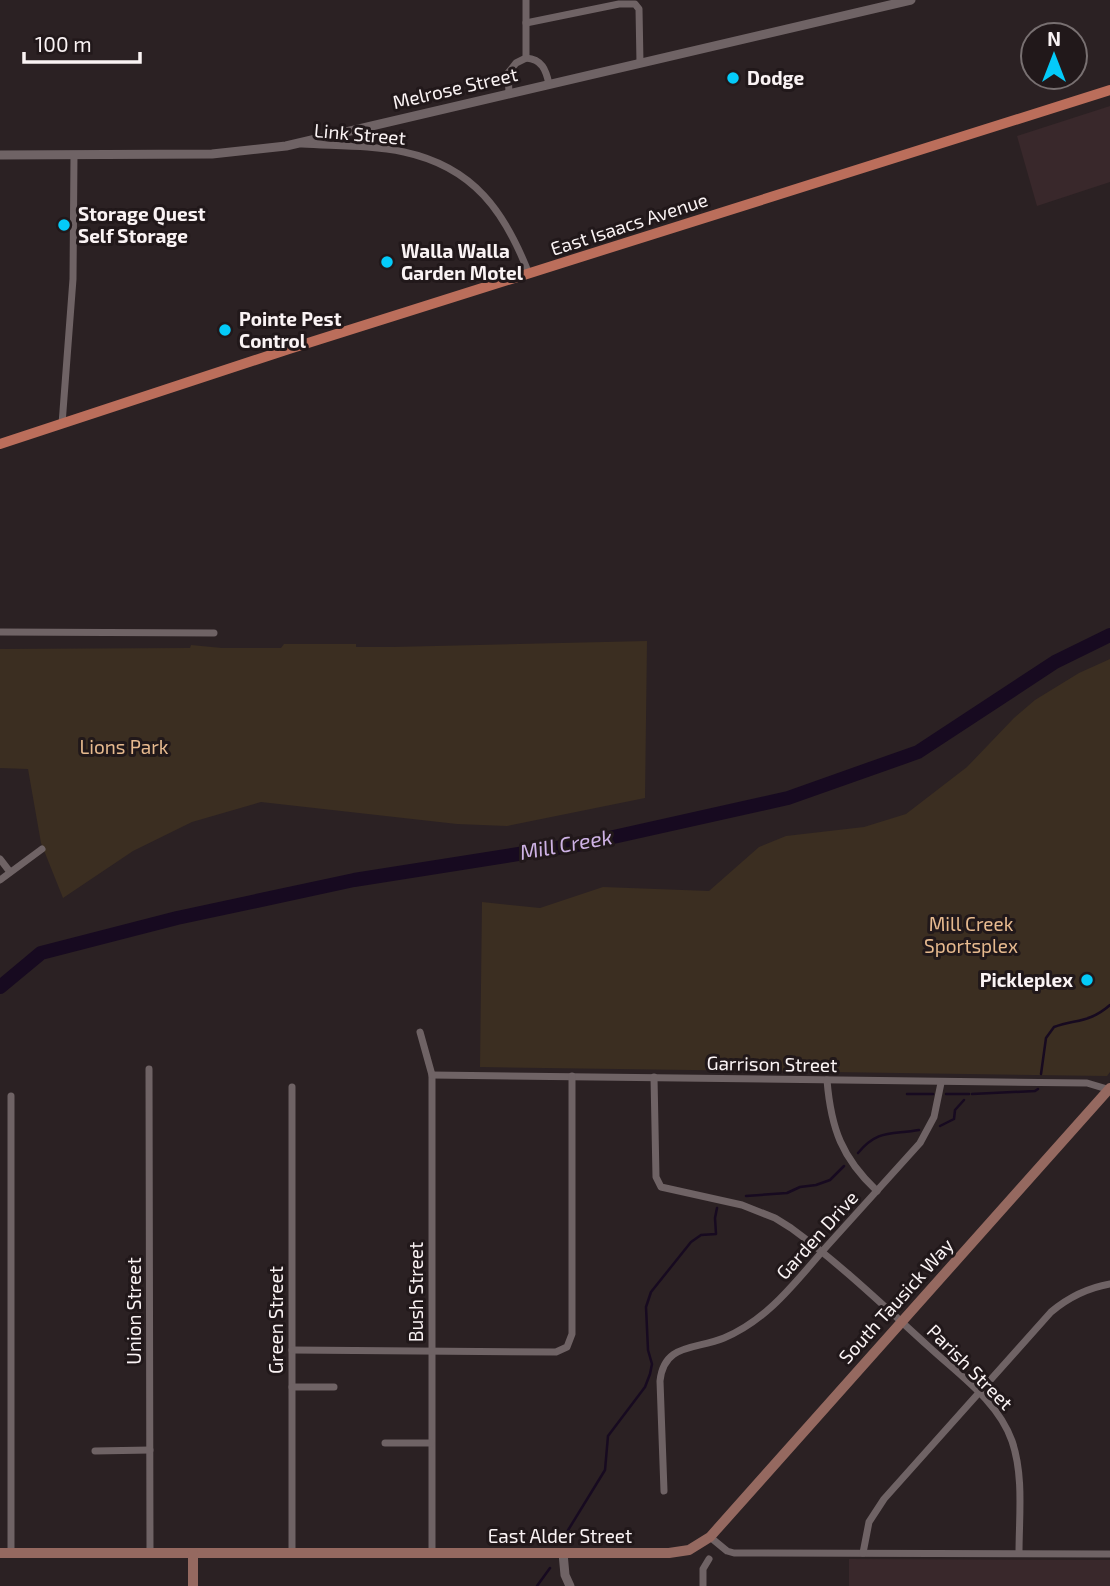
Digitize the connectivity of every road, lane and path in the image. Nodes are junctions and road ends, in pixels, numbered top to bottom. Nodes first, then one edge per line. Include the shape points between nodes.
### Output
1 (526, 0) edge
2 (911, 0) edge
3 (613, 2) edge
4 (526, 23) junction
5 (526, 58) junction
6 (640, 63) junction
7 (549, 84) junction
8 (1110, 90) edge
9 (509, 93) junction
10 (297, 144) junction
11 (0, 155) edge
12 (75, 156) junction
13 (528, 274) junction
14 (62, 424) junction
15 (0, 444) edge
16 (0, 632) edge
17 (214, 633) dead end
18 (42, 849) dead end
19 (0, 859) edge
20 (10, 872) junction
21 (0, 880) edge
22 (420, 1032) dead end
23 (149, 1069) dead end
24 (432, 1075) junction
25 (572, 1076) junction
26 (654, 1077) junction
27 (827, 1080) junction
28 (941, 1083) junction
29 (292, 1087) dead end
30 (1110, 1089) edge
31 (11, 1096) dead end
32 (877, 1191) junction
33 (822, 1252) junction
34 (1110, 1284) edge
35 (902, 1322) junction
36 (292, 1350) junction
37 (432, 1350) junction
38 (292, 1387) junction
39 (334, 1387) dead end
40 (979, 1394) junction
41 (385, 1443) dead end
42 (431, 1443) junction
43 (150, 1450) junction
44 (95, 1451) dead end
45 (664, 1491) dead end
46 (710, 1537) junction
47 (5, 1553) edge
48 (150, 1553) junction
49 (193, 1553) junction
50 (292, 1553) junction
51 (432, 1553) junction
52 (563, 1553) junction
53 (863, 1553) junction
54 (1019, 1553) junction
55 (1110, 1554) edge
56 (709, 1559) dead end
57 (193, 1586) edge
58 (570, 1586) edge
59 (703, 1586) edge

1 - 4 street
2 - 6 street, Melrose Street
3 - 4 street
3 - 6 street via 638,7
4 - 5 street
5 - 7 street via 542,65
5 - 9 street via 508,73
6 - 7 street, Melrose Street
7 - 9 street, Melrose Street
8 - 13 main road, East Isaacs Avenue
9 - 10 street, Melrose Street
10 - 12 street, Melrose Street via 212,154
10 - 13 street, Link Street via 403,152 451,170 503,217
11 - 12 street, Melrose Street
12 - 14 street via 73,279
13 - 14 main road, East Isaacs Avenue
14 - 15 main road, East Isaacs Avenue
16 - 17 street
18 - 20 street
19 - 20 street
20 - 21 street
22 - 24 street, Bush Street
23 - 43 street, Union Street
24 - 25 street, Garrison Street
24 - 37 street, Bush Street
25 - 26 street, Garrison Street
25 - 37 street via 572,1334 567,1347 556,1352
26 - 27 street, Garrison Street
26 - 33 street, Parish Street via 656,1177 661,1186 758,1211 791,1227
27 - 28 street, Garrison Street
27 - 32 street via 830,1113 840,1144 856,1170
28 - 30 street, Garrison Street via 1087,1083
28 - 32 street, Garden Drive via 930,1127
29 - 36 street, Green Street
30 - 35 main road, South Tausick Way
31 - 47 street
32 - 33 street, Garden Drive
33 - 35 street, Parish Street
33 - 45 street, Garden Drive via 776,1304 753,1322 722,1339 681,1350 664,1363 660,1381
34 - 40 street via 1083,1291 1061,1304
35 - 40 street, Parish Street
35 - 46 main road, South Tausick Way
36 - 37 street
36 - 38 street, Green Street
37 - 42 street, Bush Street
38 - 39 street
38 - 50 street, Green Street
40 - 53 street via 875,1511
40 - 54 street, Parish Street via 999,1415 1012,1440
41 - 42 street
42 - 51 street, Bush Street
43 - 44 street
43 - 48 street, Union Street
46 - 52 main road, East Alder Street via 680,1553
46 - 53 street via 734,1553
47 - 48 main road, East Alder Street
48 - 49 main road, East Alder Street
49 - 50 main road, East Alder Street
49 - 57 main road
50 - 51 main road, East Alder Street
51 - 52 main road, East Alder Street
52 - 58 street
53 - 54 street
54 - 55 street
56 - 59 street

